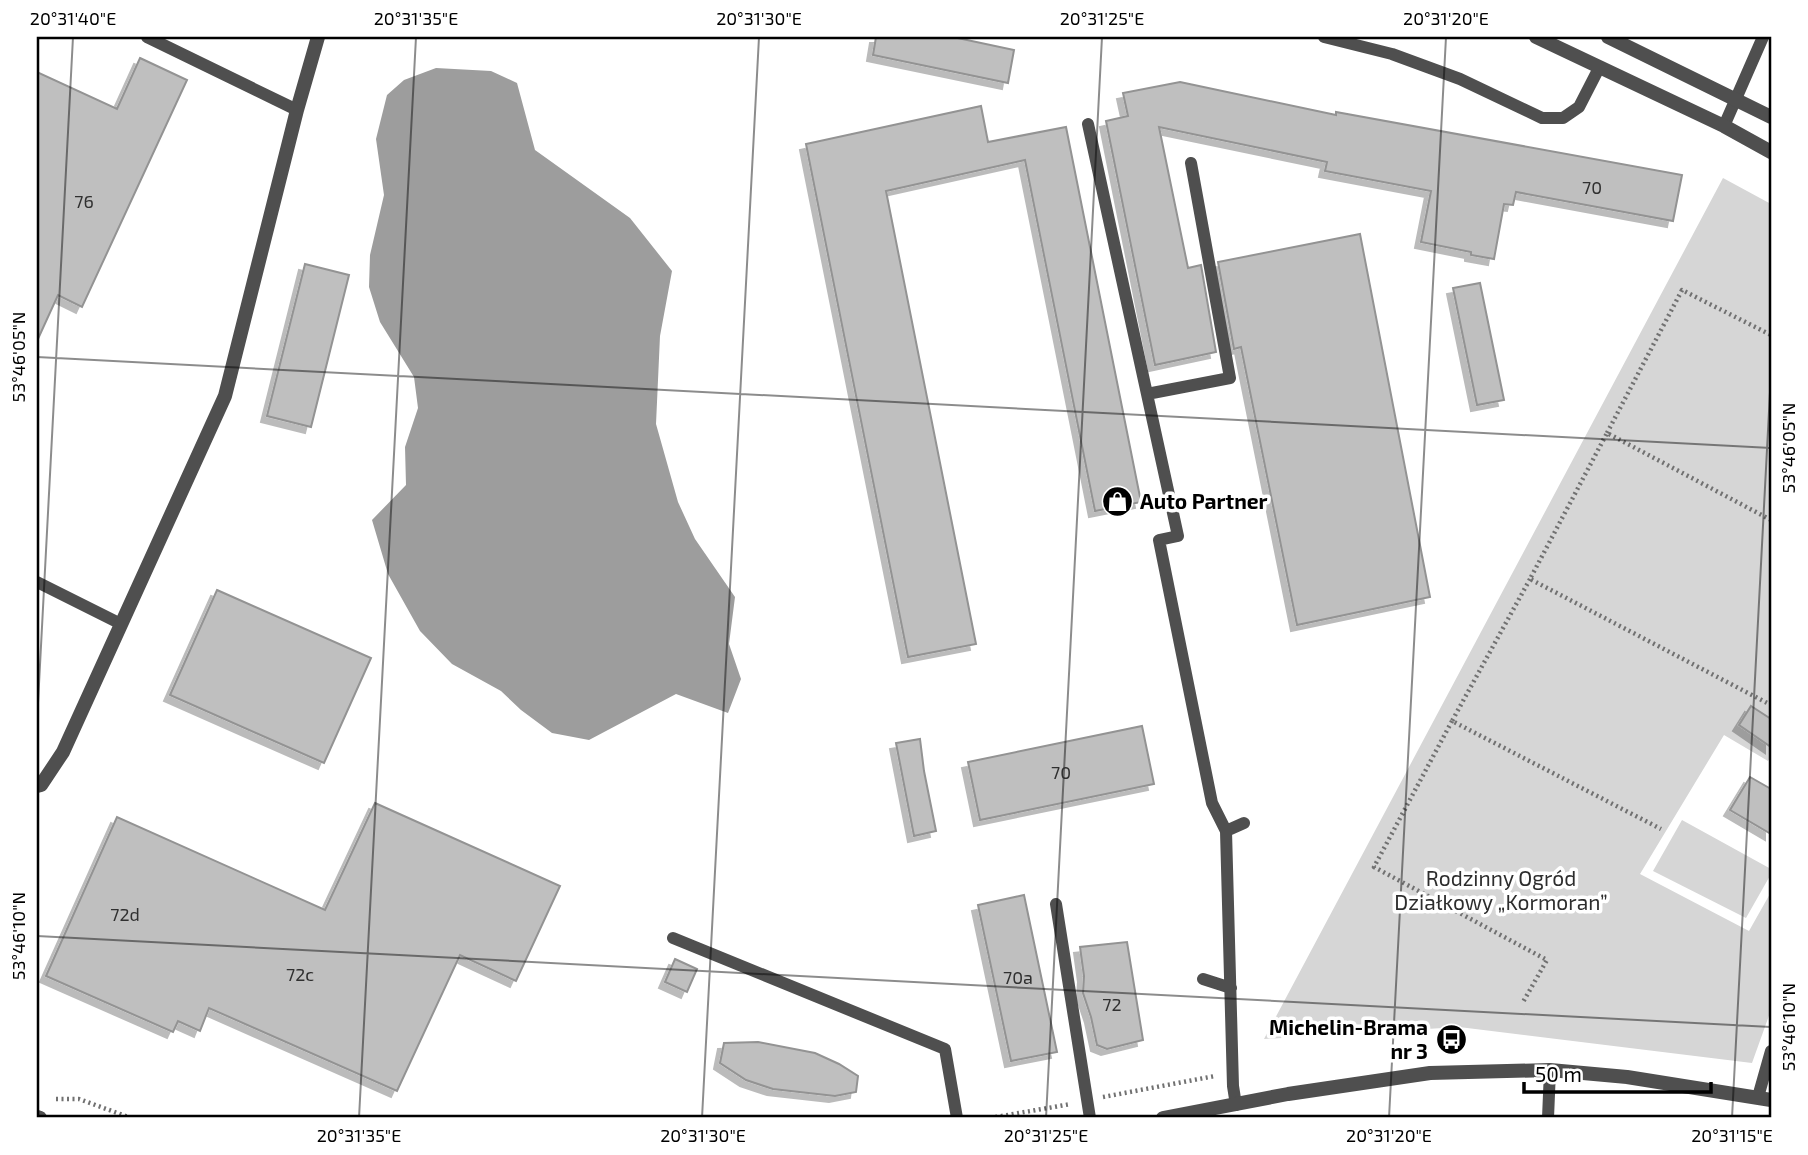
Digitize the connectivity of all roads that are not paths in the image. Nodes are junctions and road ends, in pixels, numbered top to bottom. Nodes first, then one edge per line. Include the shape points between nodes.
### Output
1 (147, 37) edge
2 (318, 37) edge
3 (1324, 37) edge
4 (1536, 37) edge
5 (1608, 37) edge
6 (1763, 37) edge
7 (1599, 68) junction
8 (1737, 99) junction
9 (297, 110) junction
10 (1771, 117) edge
11 (1088, 124) dead end
12 (1724, 127) junction
13 (1771, 152) edge
14 (1191, 163) dead end
15 (1147, 394) junction
16 (37, 582) edge
17 (121, 624) junction
18 (37, 786) edge
19 (1244, 822) dead end
20 (1226, 831) junction
21 (1056, 904) dead end
22 (673, 938) dead end
23 (1203, 979) dead end
24 (1231, 988) junction
25 (1771, 1051) edge
26 (1550, 1070) junction
27 (1765, 1099) edge
28 (1236, 1104) junction
29 (957, 1118) edge
30 (1090, 1118) edge
31 (1163, 1118) edge
32 (1548, 1118) edge

1 - 9 lane
2 - 9 street
3 - 7 lane via 1392,54 1542,118 1563,118 1579,107
4 - 7 street
5 - 8 street
6 - 8 lane
7 - 12 street
8 - 10 street
8 - 12 lane
9 - 17 street via 225,396
11 - 15 lane
12 - 13 street
14 - 15 lane via 1230,378
15 - 20 lane via 1178,536 1159,540 1212,803
16 - 17 lane
17 - 18 street via 63,752
19 - 20 lane
20 - 24 lane
21 - 30 lane
22 - 29 lane via 945,1049
23 - 24 lane
24 - 28 lane
25 - 27 lane
26 - 27 street
26 - 28 street via 1430,1073
26 - 32 lane
28 - 31 street

